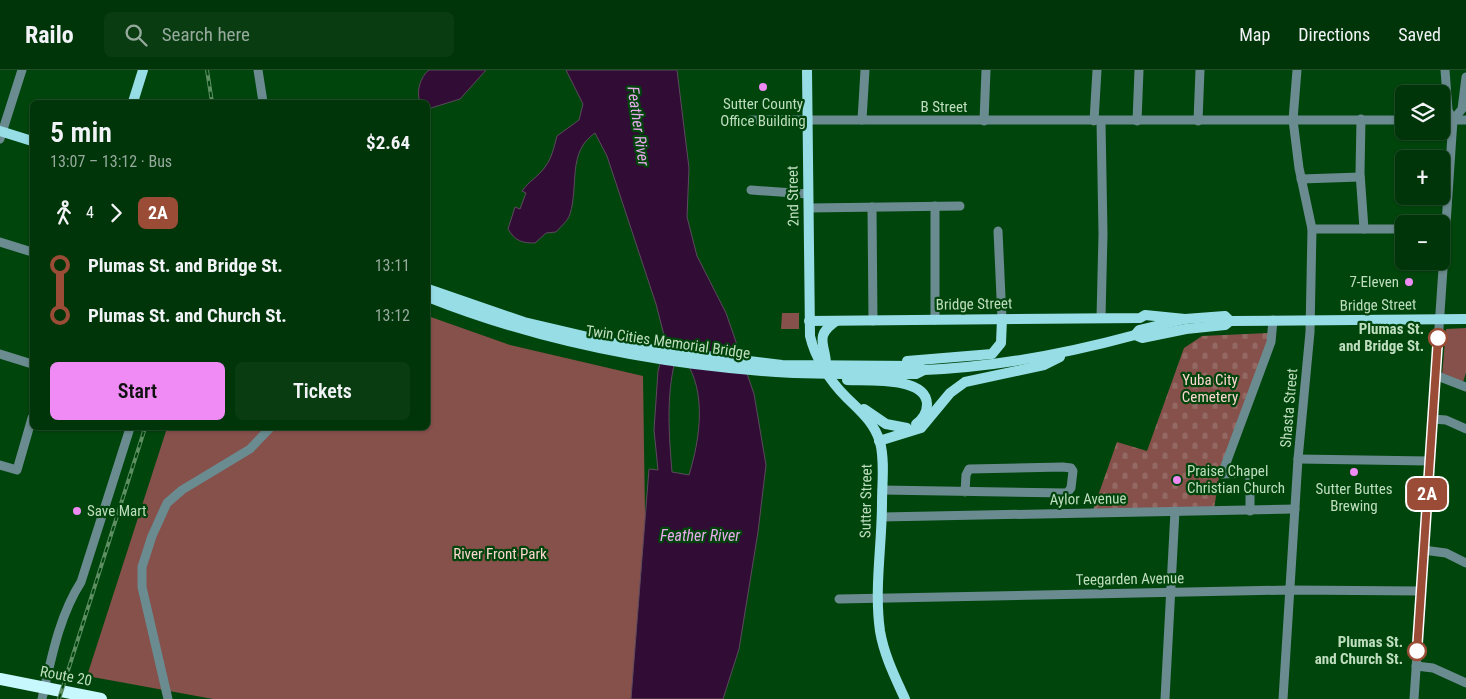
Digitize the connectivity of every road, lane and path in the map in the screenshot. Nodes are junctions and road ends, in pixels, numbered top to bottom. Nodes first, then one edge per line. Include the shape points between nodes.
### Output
1 (22, 70) edge
2 (143, 70) edge
3 (258, 70) edge
4 (807, 70) edge
5 (865, 70) edge
6 (986, 70) edge
7 (1097, 70) edge
8 (1139, 70) edge
9 (1200, 70) edge
10 (1297, 70) edge
11 (1445, 70) edge
12 (1466, 77) edge
13 (134, 100) edge
14 (263, 100) edge
15 (751, 120) dead end
16 (807, 120) junction
17 (862, 120) junction
18 (1293, 120) junction
19 (1362, 120) junction
20 (1395, 120) edge
21 (1453, 120) junction
22 (1466, 120) edge
23 (984, 121) junction
24 (1097, 121) junction
25 (1137, 121) junction
26 (1198, 121) junction
27 (1, 134) edge
28 (30, 141) edge
29 (1360, 177) junction
30 (1301, 179) junction
31 (751, 190) dead end
32 (808, 194) junction
33 (936, 206) junction
34 (960, 206) dead end
35 (872, 207) junction
36 (809, 208) junction
37 (1445, 215) edge
38 (1312, 229) junction
39 (1364, 229) junction
40 (1395, 229) edge
41 (998, 232) dead end
42 (0, 242) edge
43 (30, 251) edge
44 (1442, 270) edge
45 (430, 290) edge
46 (430, 298) edge
47 (1101, 318) junction
48 (1002, 319) junction
49 (1185, 319) junction
50 (1440, 319) junction
51 (1466, 319) edge
52 (935, 320) junction
53 (1273, 320) junction
54 (1310, 320) junction
55 (809, 321) junction
56 (836, 321) junction
57 (873, 321) junction
58 (1230, 321) junction
59 (1135, 336) junction
60 (1067, 352) junction
61 (0, 354) edge
62 (30, 363) edge
63 (867, 366) junction
64 (924, 370) junction
65 (826, 372) junction
66 (850, 373) junction
67 (1435, 375) junction
68 (1466, 387) edge
69 (853, 403) junction
70 (1432, 419) junction
71 (30, 425) edge
72 (908, 428) junction
73 (1466, 429) edge
74 (129, 430) edge
75 (268, 430) edge
76 (878, 438) junction
77 (1298, 459) junction
78 (1429, 461) junction
79 (0, 465) edge
80 (882, 490) junction
81 (965, 492) junction
82 (1295, 509) junction
83 (1250, 511) junction
84 (1175, 512) junction
85 (882, 516) junction
86 (1423, 550) junction
87 (1466, 563) edge
88 (1289, 590) junction
89 (1170, 592) junction
90 (1420, 592) junction
91 (878, 598) junction
92 (839, 599) dead end
93 (1416, 666) junction
94 (0, 680) edge
95 (1466, 683) edge
96 (0, 687) edge
97 (25, 688) junction
98 (42, 699) edge
99 (63, 699) edge
100 (101, 699) edge
101 (168, 699) edge
102 (904, 699) edge
103 (1165, 699) edge
104 (1283, 699) edge
105 (1414, 699) edge

1 - 27 street
2 - 13 main road
3 - 14 street
4 - 16 main road, 2nd Street
5 - 17 street
6 - 23 street
7 - 24 street
8 - 25 street
9 - 26 street
10 - 18 street, Shasta Street
11 - 21 street via 1448,110
12 - 21 street via 1462,109
15 - 16 street, B Street
16 - 17 street, B Street
16 - 32 main road, 2nd Street
17 - 23 street, B Street
18 - 19 street, B Street
18 - 26 street, B Street
18 - 30 street, Shasta Street
19 - 20 street, B Street
19 - 29 street
21 - 22 street
21 - 37 street
23 - 24 street, B Street
24 - 25 street, B Street
24 - 47 street via 1103,234
25 - 26 street, B Street
27 - 28 main road
29 - 30 street
29 - 39 street
30 - 38 street, Shasta Street
31 - 32 street
32 - 36 main road, 2nd Street
33 - 34 street
33 - 35 street
33 - 52 street
35 - 36 street
35 - 57 street
36 - 55 main road, 2nd Street
38 - 39 street
38 - 54 street, Shasta Street
39 - 40 street
41 - 48 street
42 - 43 street
44 - 50 street
45 - 66 main road, Twin Cities Memorial Bridge via 517,320 611,343
46 - 66 main road, Twin Cities Memorial Bridge via 522,330 609,351 765,371
47 - 48 main road, Bridge Street
47 - 49 main road, Bridge Street via 1140,318 1146,315
48 - 52 main road, Bridge Street
48 - 63 main road via 1001,344 989,355 877,362
49 - 58 main road, Bridge Street via 1225,316
49 - 59 main road, Bridge Street via 1139,330
50 - 51 main road, Bridge Street
50 - 54 main road, Bridge Street
50 - 67 street
52 - 57 main road, Bridge Street
53 - 54 main road, Bridge Street
53 - 58 main road, Bridge Street
53 - 83 street via 1271,342 1222,474 1250,473
54 - 77 street, Shasta Street
55 - 56 main road, Bridge Street
55 - 65 main road, Sutter Street via 813,346
56 - 57 main road, Bridge Street
56 - 65 main road via 826,329 821,341
58 - 59 main road, Bridge Street via 1226,325 1142,338
59 - 60 main road, Bridge Street
60 - 64 main road, Bridge Street via 1002,364
60 - 76 main road via 1044,366 968,381 950,393 921,428
61 - 62 street
63 - 64 main road, Bridge Street via 916,366
63 - 66 main road, Bridge Street
64 - 66 main road, Bridge Street via 916,374
65 - 69 main road, Sutter Street
66 - 72 main road via 907,384 922,391 927,402 926,412 919,422
67 - 68 street
67 - 70 street
69 - 72 main road via 886,424
69 - 76 main road, Sutter Street via 866,416
70 - 73 street via 1446,420
70 - 78 street
71 - 79 street via 17,470
72 - 76 main road
74 - 98 street via 81,582 71,596
75 - 101 street via 250,449 182,490 167,503 152,536 142,567 142,587
76 - 80 main road, Sutter Street via 882,457
77 - 78 street
77 - 82 street, Shasta Street
78 - 86 street
80 - 81 street
80 - 85 main road, Sutter Street
81 - 81 street via 1067,493 1074,472 1063,467 968,470
82 - 83 street, Aylor Avenue
82 - 88 street, Shasta Street
83 - 84 street, Aylor Avenue
84 - 85 street, Aylor Avenue
84 - 89 street
85 - 91 main road, Sutter Street
86 - 87 street via 1446,554
86 - 90 street
88 - 89 street, Teegarden Avenue
88 - 90 street, Teegarden Avenue
88 - 104 street, Shasta Street
89 - 91 street, Teegarden Avenue
89 - 103 street
90 - 93 street
91 - 92 street, Teegarden Avenue
91 - 102 main road, Sutter Street via 880,631 886,656
93 - 95 street via 1433,668
93 - 105 street
94 - 97 highway
96 - 97 highway
97 - 99 highway, Route 20
97 - 100 highway, Route 20

